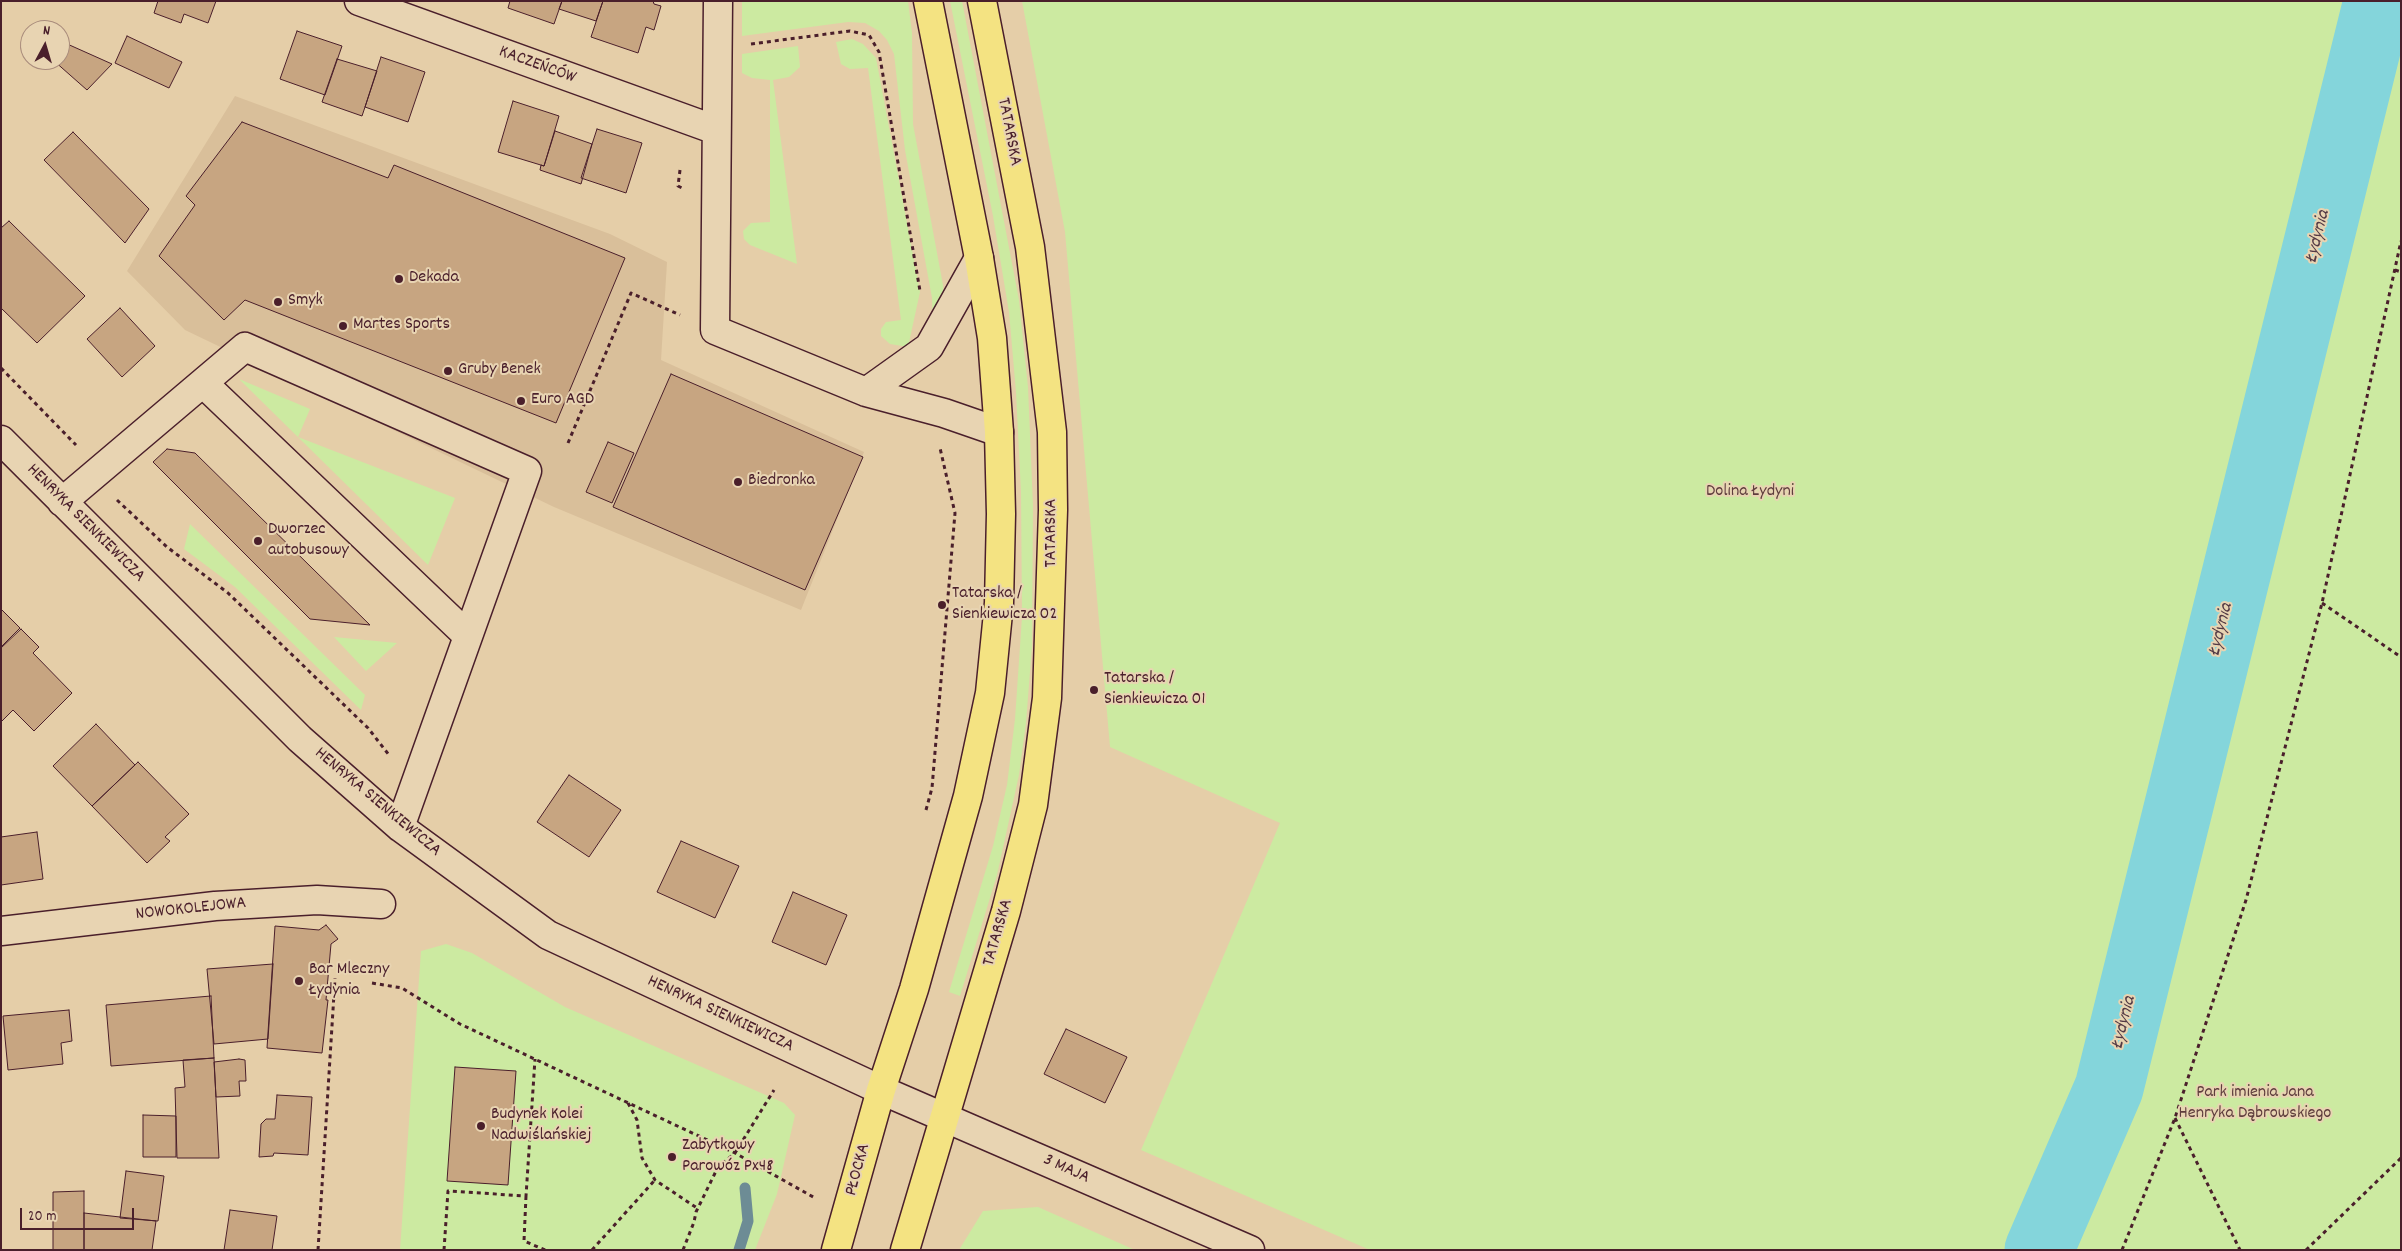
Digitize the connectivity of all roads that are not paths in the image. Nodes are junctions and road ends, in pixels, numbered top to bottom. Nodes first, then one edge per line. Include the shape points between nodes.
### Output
1 (359, 1) edge
2 (718, 1) edge
3 (928, 1) edge
4 (982, 1) edge
5 (716, 130) junction
6 (979, 258) junction
7 (203, 383) junction
8 (866, 392) junction
9 (999, 432) junction
10 (1, 440) edge
11 (62, 502) junction
12 (468, 636) junction
13 (400, 827) junction
14 (381, 904) dead end
15 (1, 931) edge
16 (881, 1090) junction
17 (945, 1118) junction
18 (836, 1250) edge
19 (905, 1250) edge
20 (1250, 1250) edge

1 - 5 street, KACZEŃCÓW
2 - 5 street
3 - 6 main road
4 - 17 main road, TATARSKA via 1030,247 1042,333 1052,432 1052,607 1047,698 1032,805 1006,911
5 - 8 street via 715,330
6 - 8 street via 929,347
6 - 9 main road via 992,338
7 - 11 street
7 - 12 street
7 - 12 street via 245,348 527,471
8 - 9 street
9 - 16 main road via 999,603 990,694 968,796 914,989
10 - 11 street, HENRYKA SIENKIEWICZA
11 - 13 street, HENRYKA SIENKIEWICZA via 300,738
12 - 13 street
13 - 16 street, HENRYKA SIENKIEWICZA via 548,935
14 - 15 street, NOWOKOLEJOWA via 317,900 215,906
16 - 17 street, 3 MAJA
16 - 18 main road, PŁOCKA
17 - 19 main road
17 - 20 street, 3 MAJA

